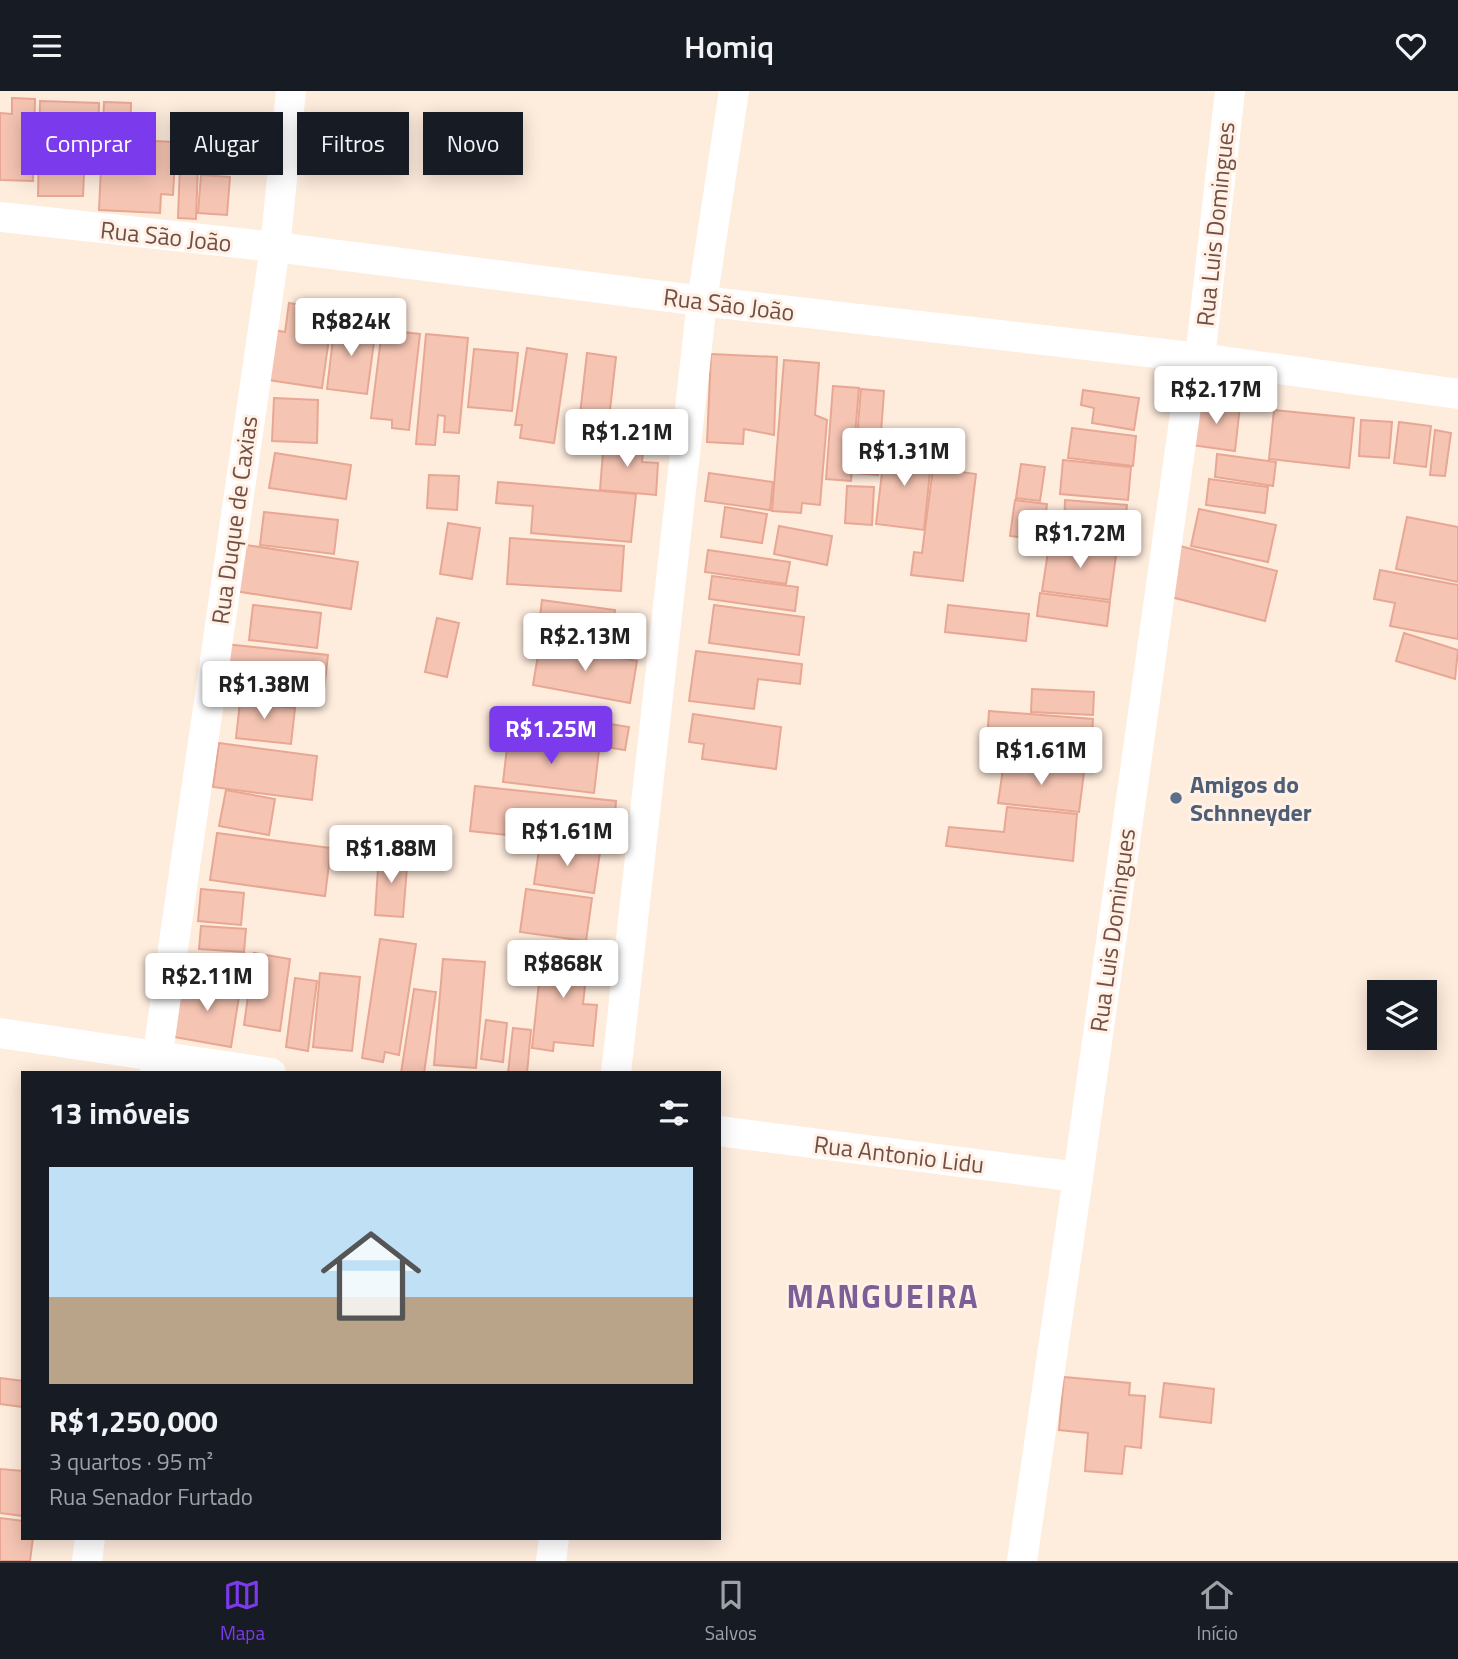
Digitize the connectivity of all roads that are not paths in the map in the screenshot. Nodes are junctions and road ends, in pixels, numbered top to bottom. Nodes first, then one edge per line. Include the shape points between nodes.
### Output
1 (291, 91) edge
2 (734, 91) edge
3 (1230, 91) edge
4 (0, 218) edge
5 (275, 247) junction
6 (702, 301) junction
7 (1200, 358) junction
8 (1458, 394) edge
9 (0, 1033) edge
10 (156, 1065) edge
11 (242, 1071) edge
12 (616, 1071) edge
13 (721, 1131) edge
14 (1078, 1177) junction
15 (90, 1540) edge
16 (554, 1540) edge
17 (87, 1561) edge
18 (551, 1561) edge
19 (1022, 1561) edge

1 - 5 street, Rua Duque de Caxias
2 - 6 street
3 - 7 street, Rua Luis Domingues
4 - 5 street, Rua São João
5 - 6 street, Rua São João
5 - 10 street, Rua Duque de Caxias
6 - 7 street, Rua São João
6 - 12 street
7 - 8 street, Rua São João
7 - 14 street, Rua Luis Domingues via 1186,400
9 - 10 street
10 - 11 street
13 - 14 street, Rua Antonio Lidu
14 - 19 street, Rua Luis Domingues
15 - 17 street
16 - 18 street

